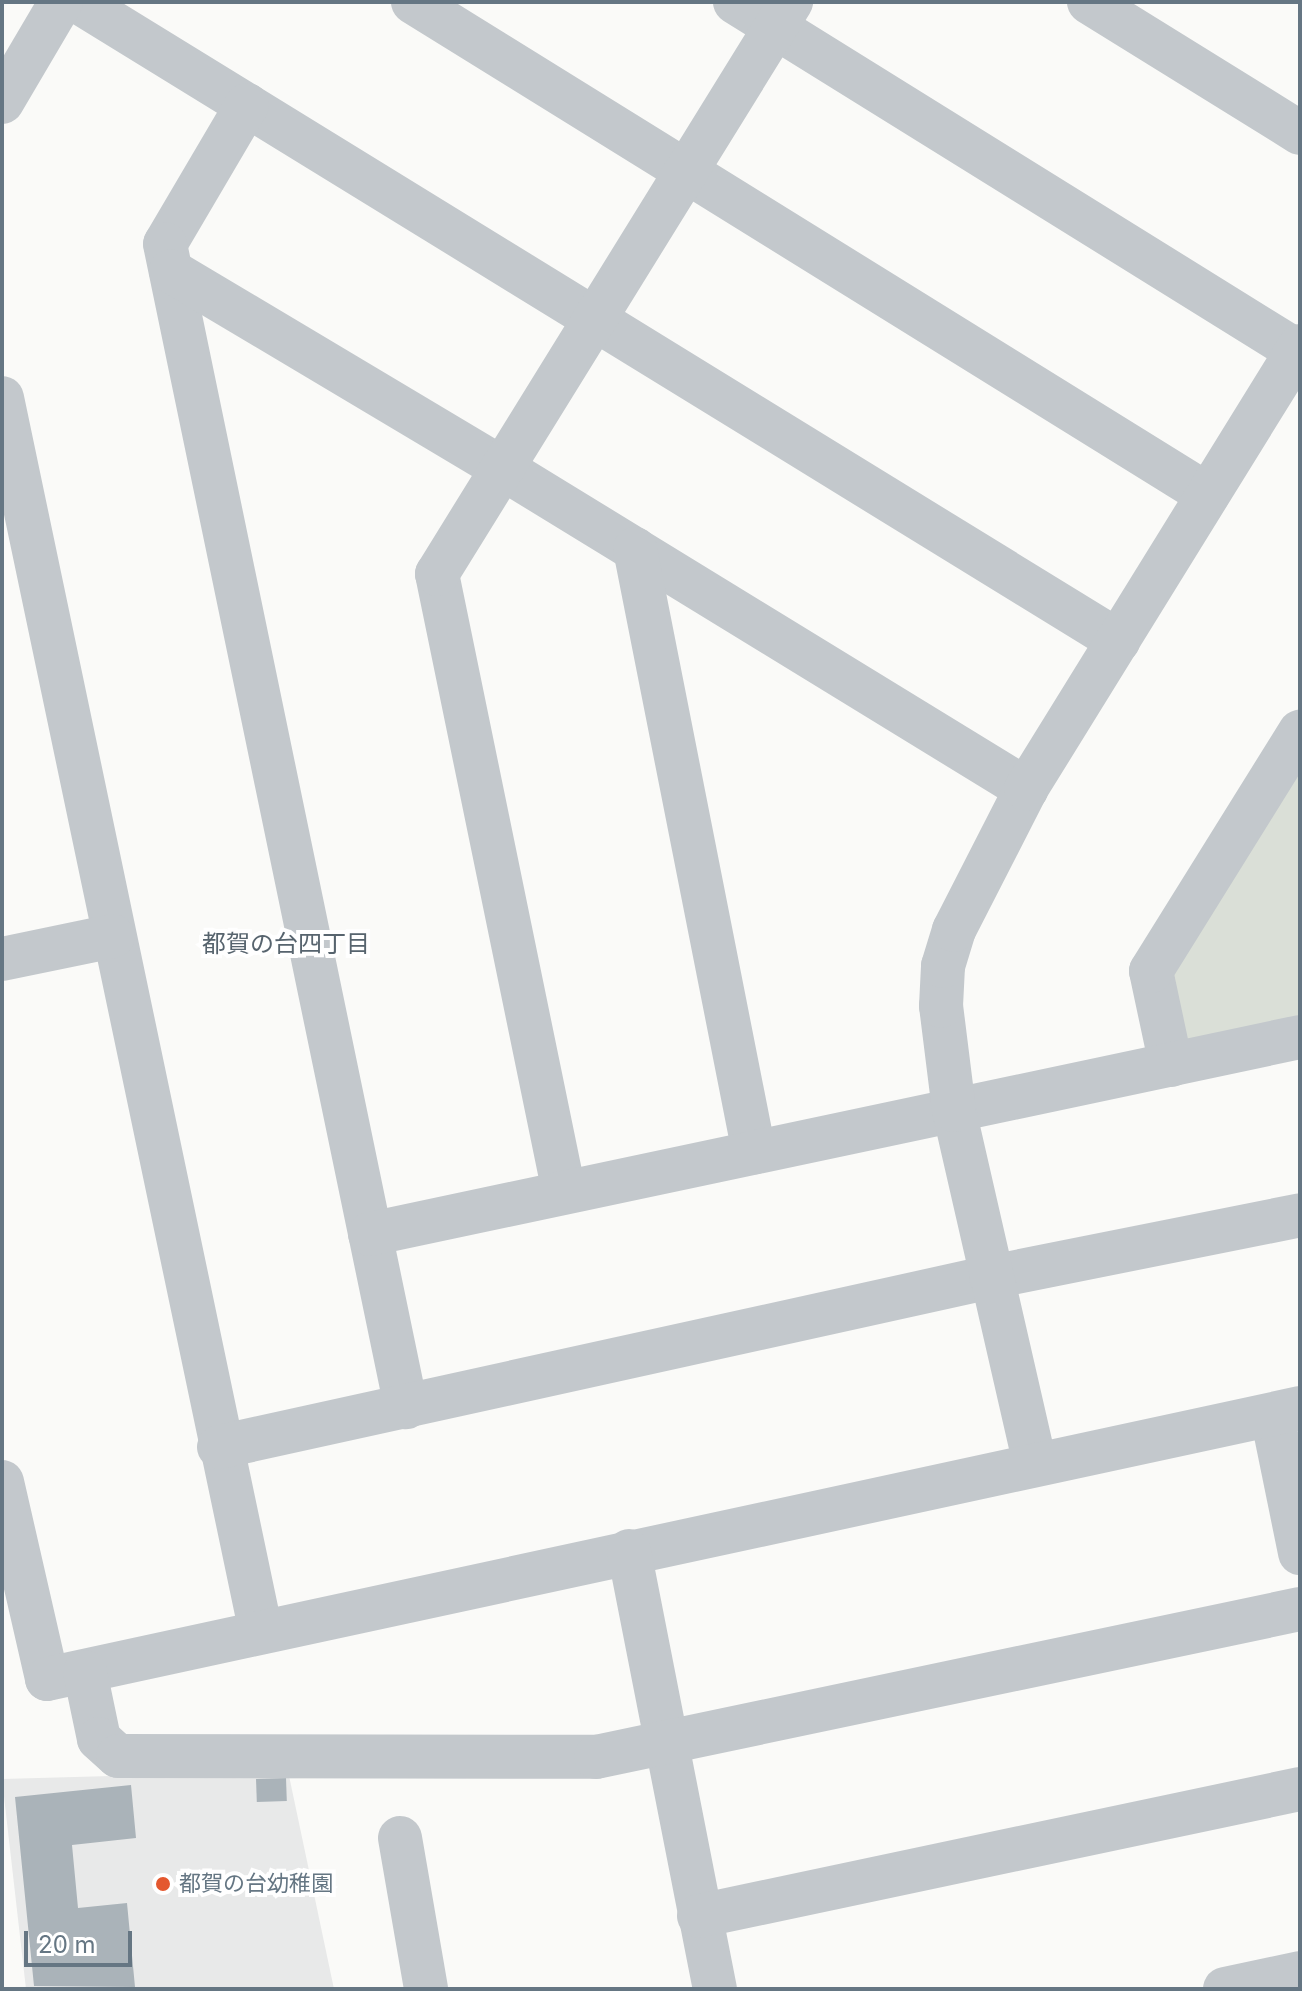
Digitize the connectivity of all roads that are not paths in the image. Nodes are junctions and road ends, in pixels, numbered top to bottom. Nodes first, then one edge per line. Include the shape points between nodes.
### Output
1 (61, 2) edge
2 (79, 2) edge
3 (413, 2) edge
4 (735, 2) edge
5 (1089, 2) edge
6 (783, 14) edge
7 (2, 102) edge
8 (247, 105) junction
9 (1300, 133) edge
10 (685, 171) junction
11 (171, 271) junction
12 (594, 319) junction
13 (1299, 350) edge
14 (2, 398) edge
15 (502, 468) junction
16 (1208, 495) junction
17 (635, 549) junction
18 (1118, 641) junction
19 (1300, 732) edge
20 (1026, 789) junction
21 (113, 936) junction
22 (2, 959) edge
23 (1300, 1037) edge
24 (1171, 1065) junction
25 (954, 1110) junction
26 (754, 1152) junction
27 (564, 1192) junction
28 (1300, 1215) edge
29 (370, 1234) junction
30 (991, 1277) junction
31 (406, 1407) junction
32 (1286, 1412) edge
33 (219, 1447) junction
34 (1035, 1464) junction
35 (2, 1482) edge
36 (629, 1551) junction
37 (1300, 1553) edge
38 (1300, 1609) edge
39 (261, 1632) junction
40 (85, 1672) junction
41 (664, 1743) junction
42 (1300, 1789) edge
43 (400, 1838) dead end
44 (699, 1916) junction
45 (1300, 1973) edge
46 (426, 1989) edge
47 (715, 1989) edge
48 (1225, 1989) edge

1 - 7 street
2 - 8 street
3 - 10 street
4 - 6 street
5 - 9 street
6 - 10 street
6 - 13 street
8 - 11 street via 165,244
8 - 12 street
10 - 12 street
10 - 16 street
11 - 15 street
11 - 29 street
12 - 15 street
12 - 18 street
13 - 16 street
14 - 21 street
15 - 17 street
15 - 27 street via 437,574
16 - 18 street
17 - 20 street
17 - 26 street
18 - 20 street
19 - 24 street via 1151,971
20 - 25 street via 965,906 943,966 941,1006
21 - 22 street
21 - 33 street
23 - 24 street
24 - 25 street
25 - 26 street
25 - 30 street
26 - 27 street
27 - 29 street
28 - 30 street
29 - 31 street
30 - 31 street
30 - 34 street
31 - 33 street
32 - 34 street
32 - 37 street
33 - 39 street
34 - 36 street
35 - 40 street via 47,1679
36 - 39 street
36 - 41 street
38 - 41 street
39 - 40 street
40 - 41 street via 99,1739 118,1756 596,1757
41 - 44 street
42 - 44 street
43 - 46 street
44 - 47 street
45 - 48 street

